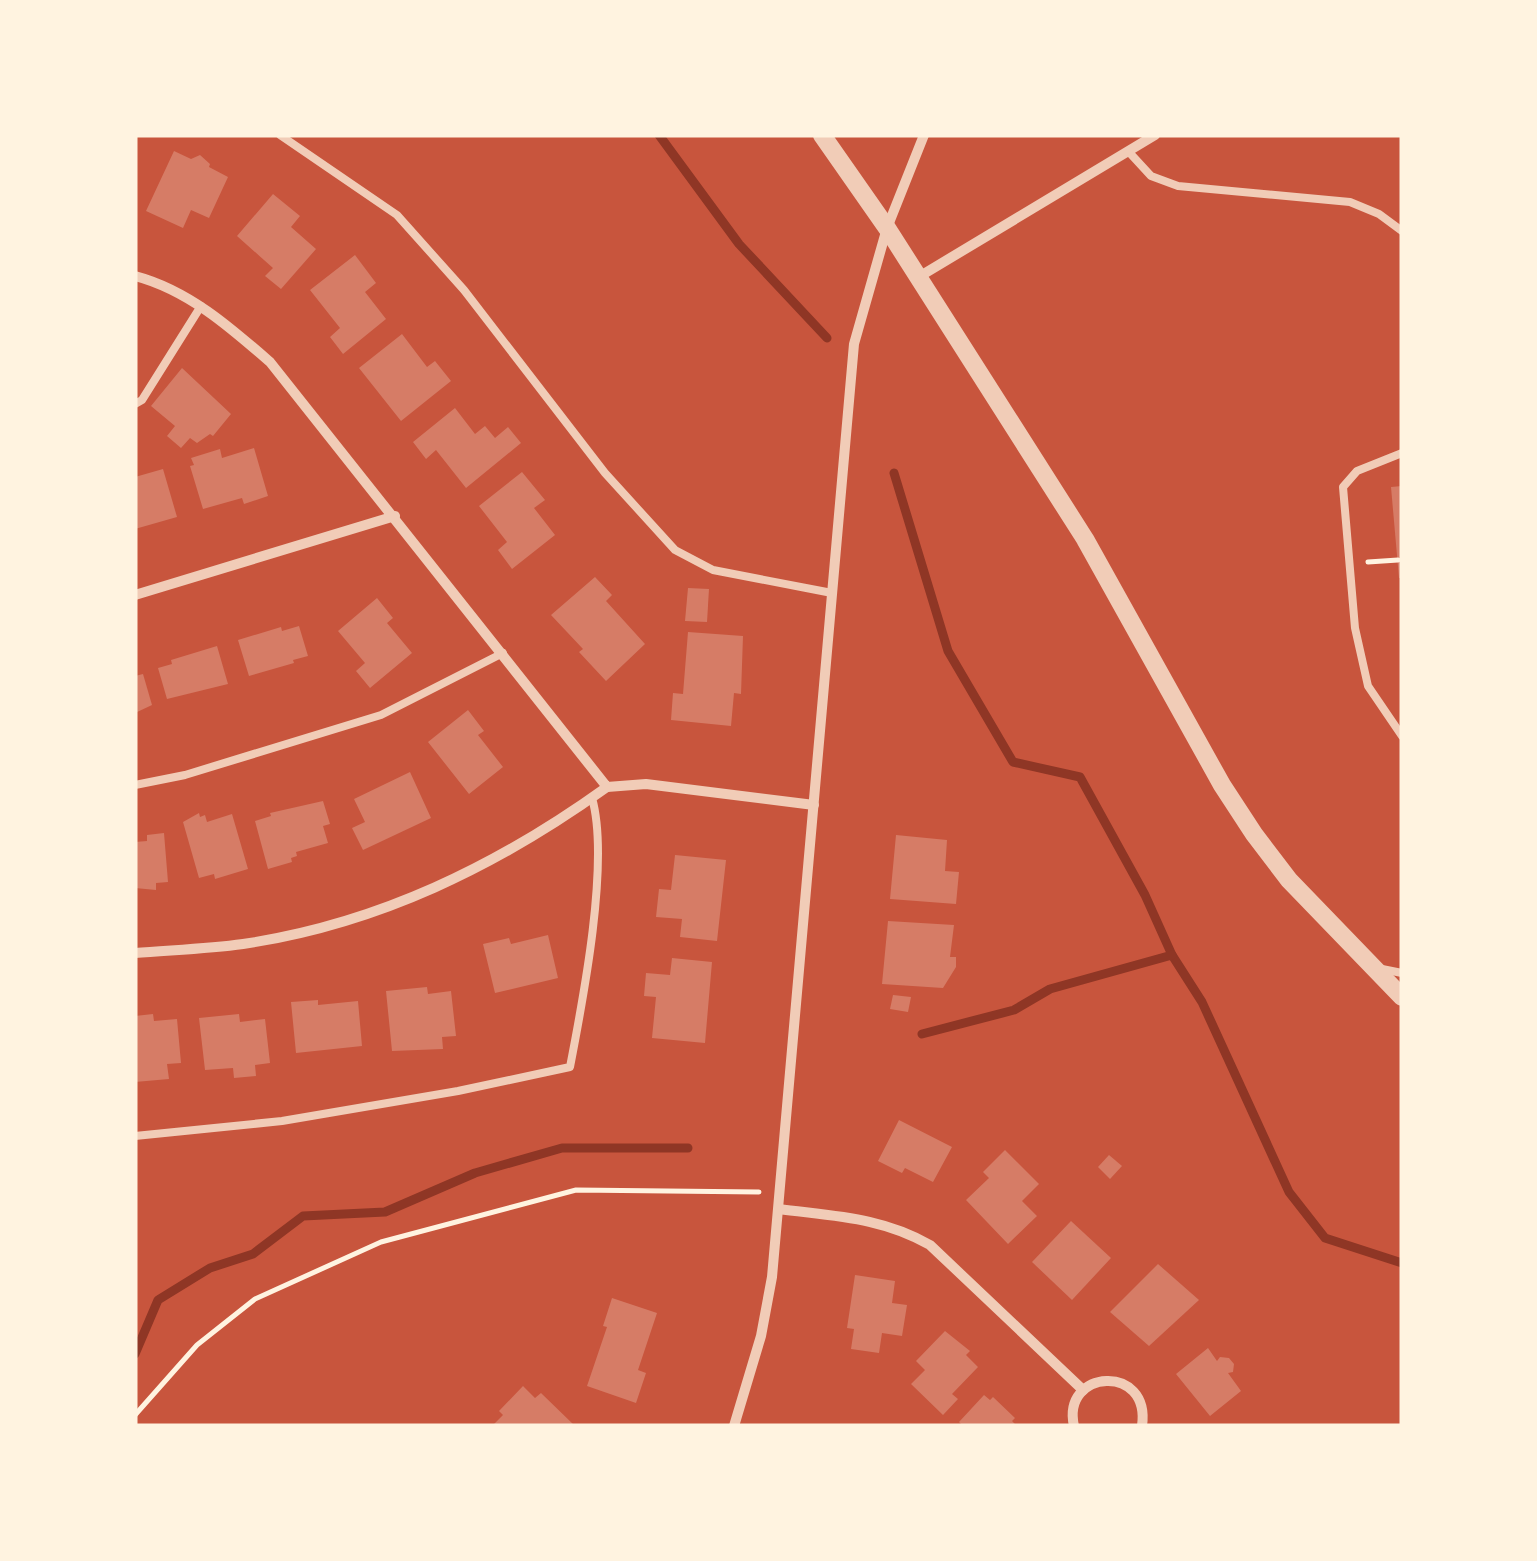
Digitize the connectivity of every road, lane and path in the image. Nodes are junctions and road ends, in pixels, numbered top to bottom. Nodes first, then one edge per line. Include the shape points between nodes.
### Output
1 (280, 135) edge
2 (822, 135) edge
3 (924, 135) edge
4 (1155, 135) edge
5 (1128, 151) junction
6 (887, 228) junction
7 (1402, 231) edge
8 (135, 276) edge
9 (918, 278) junction
10 (202, 306) junction
11 (135, 404) edge
12 (1402, 454) edge
13 (396, 516) junction
14 (1398, 560) dead end
15 (1368, 562) dead end
16 (832, 593) junction
17 (135, 594) edge
18 (503, 653) junction
19 (1402, 736) edge
20 (135, 785) edge
21 (607, 786) junction
22 (592, 798) junction
23 (814, 805) junction
24 (135, 953) edge
25 (1374, 968) junction
26 (1402, 973) edge
27 (1402, 996) edge
28 (135, 1136) edge
29 (759, 1192) dead end
30 (779, 1209) junction
31 (1084, 1390) junction
32 (135, 1415) edge
33 (734, 1426) edge
34 (1074, 1426) edge
35 (1142, 1426) edge

1 - 16 lane via 396,215 464,290 605,474 675,550 712,570
2 - 6 street
3 - 6 street
4 - 5 street
5 - 7 lane via 1150,176 1178,186 1350,202
5 - 9 street
6 - 9 street
6 - 16 street via 854,344
8 - 10 street
9 - 25 street via 1094,554 1254,834
10 - 11 lane
10 - 13 street via 270,362
12 - 19 lane via 1357,471 1343,487 1355,628 1368,686
13 - 17 street
13 - 18 street
14 - 15 path
16 - 23 street
18 - 20 lane via 381,715
18 - 21 street
21 - 22 street
21 - 23 street via 646,784
22 - 24 street via 476,871 361,918 240,945
22 - 28 lane via 596,880 570,1067 282,1121
23 - 30 street
25 - 26 lane
25 - 27 street
29 - 32 path via 576,1190 381,1242 255,1300 198,1344
30 - 31 street via 856,1217 930,1245
30 - 33 street via 762,1336
31 - 34 street via 1073,1406
31 - 35 street via 1108,1380 1129,1387 1142,1405

